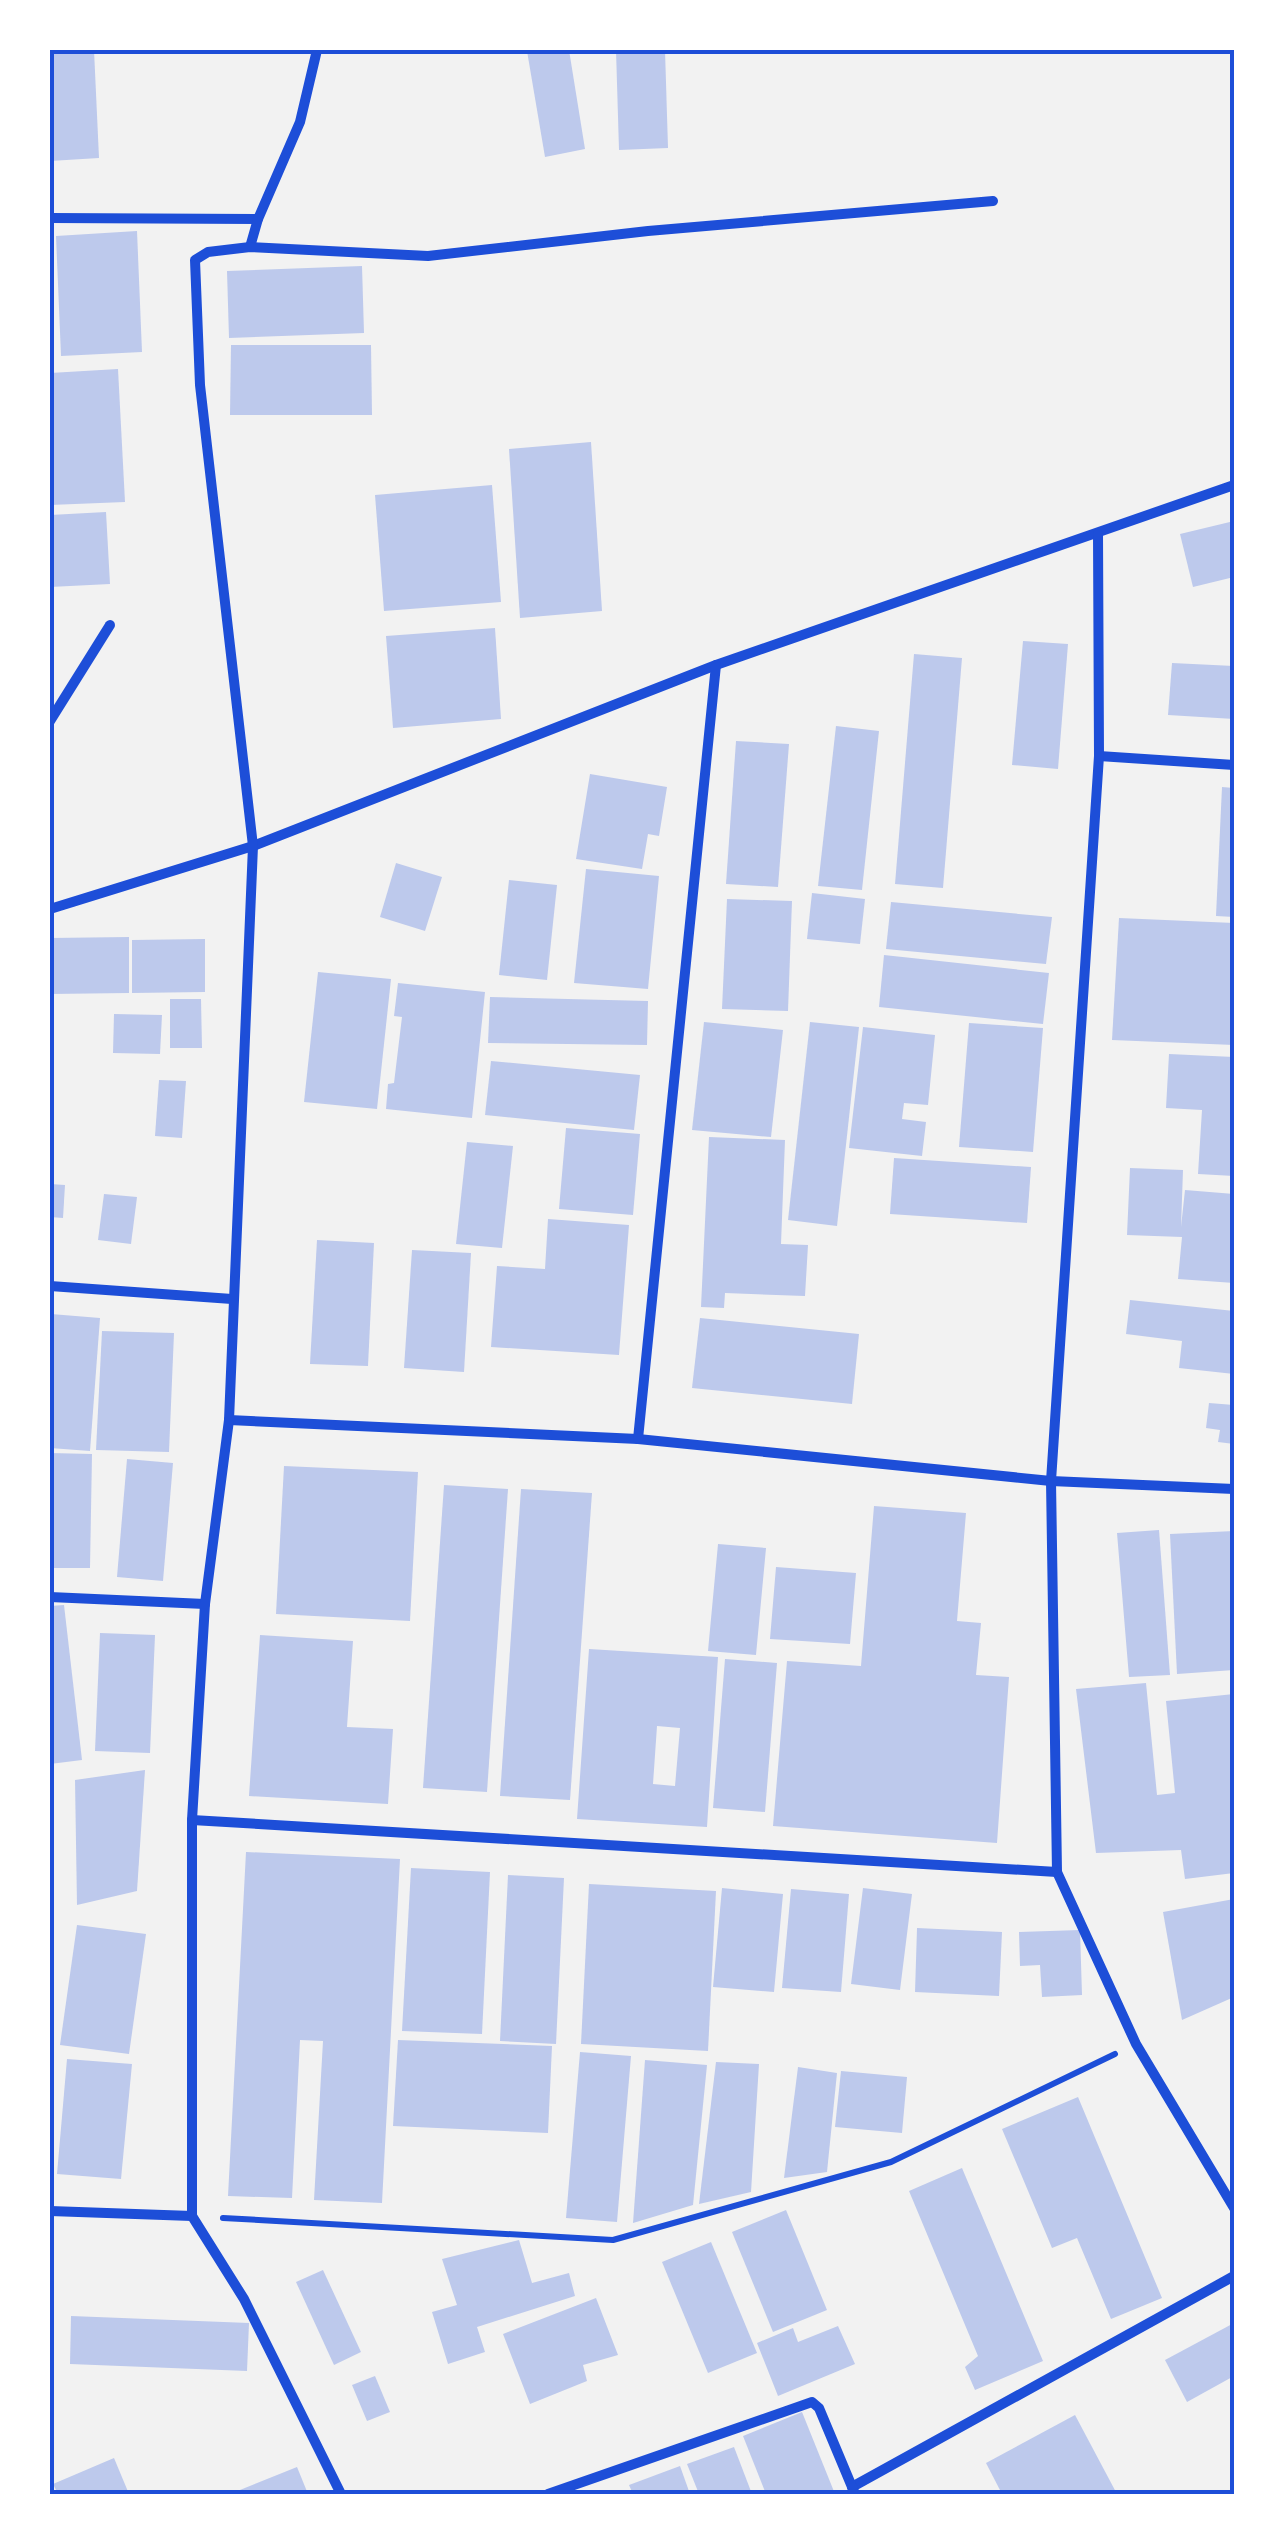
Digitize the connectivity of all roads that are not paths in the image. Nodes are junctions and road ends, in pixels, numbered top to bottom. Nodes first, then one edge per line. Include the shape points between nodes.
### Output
1 (316, 50) edge
2 (993, 201) dead end
3 (50, 218) edge
4 (258, 219) junction
5 (250, 248) junction
6 (1234, 485) edge
7 (1098, 534) junction
8 (110, 625) dead end
9 (716, 665) junction
10 (50, 720) edge
11 (1099, 756) junction
12 (1234, 765) edge
13 (253, 846) junction
14 (50, 909) edge
15 (50, 1286) edge
16 (232, 1298) junction
17 (229, 1420) junction
18 (638, 1439) junction
19 (1051, 1481) junction
20 (1234, 1489) edge
21 (50, 1597) edge
22 (204, 1604) junction
23 (192, 1820) junction
24 (1057, 1872) junction
25 (1234, 2208) edge
26 (50, 2211) edge
27 (192, 2216) junction
28 (1234, 2276) edge
29 (854, 2490) edge
30 (341, 2494) edge
31 (548, 2494) edge

1 - 4 street via 300,122
2 - 5 street via 428,256
3 - 4 street
4 - 5 street
5 - 13 street via 208,252 195,260 200,385
6 - 7 street
7 - 9 street
7 - 11 street
8 - 10 street
9 - 13 street
9 - 18 street
11 - 12 street
11 - 19 street
13 - 14 street
13 - 16 street
15 - 16 street
16 - 17 street
17 - 18 street
17 - 22 street
18 - 19 street
19 - 20 street
19 - 24 street
21 - 22 street
22 - 23 street
23 - 24 street
23 - 27 street
24 - 25 street via 1136,2044
26 - 27 street
27 - 30 street via 244,2299
28 - 29 street
29 - 31 street via 812,2402

